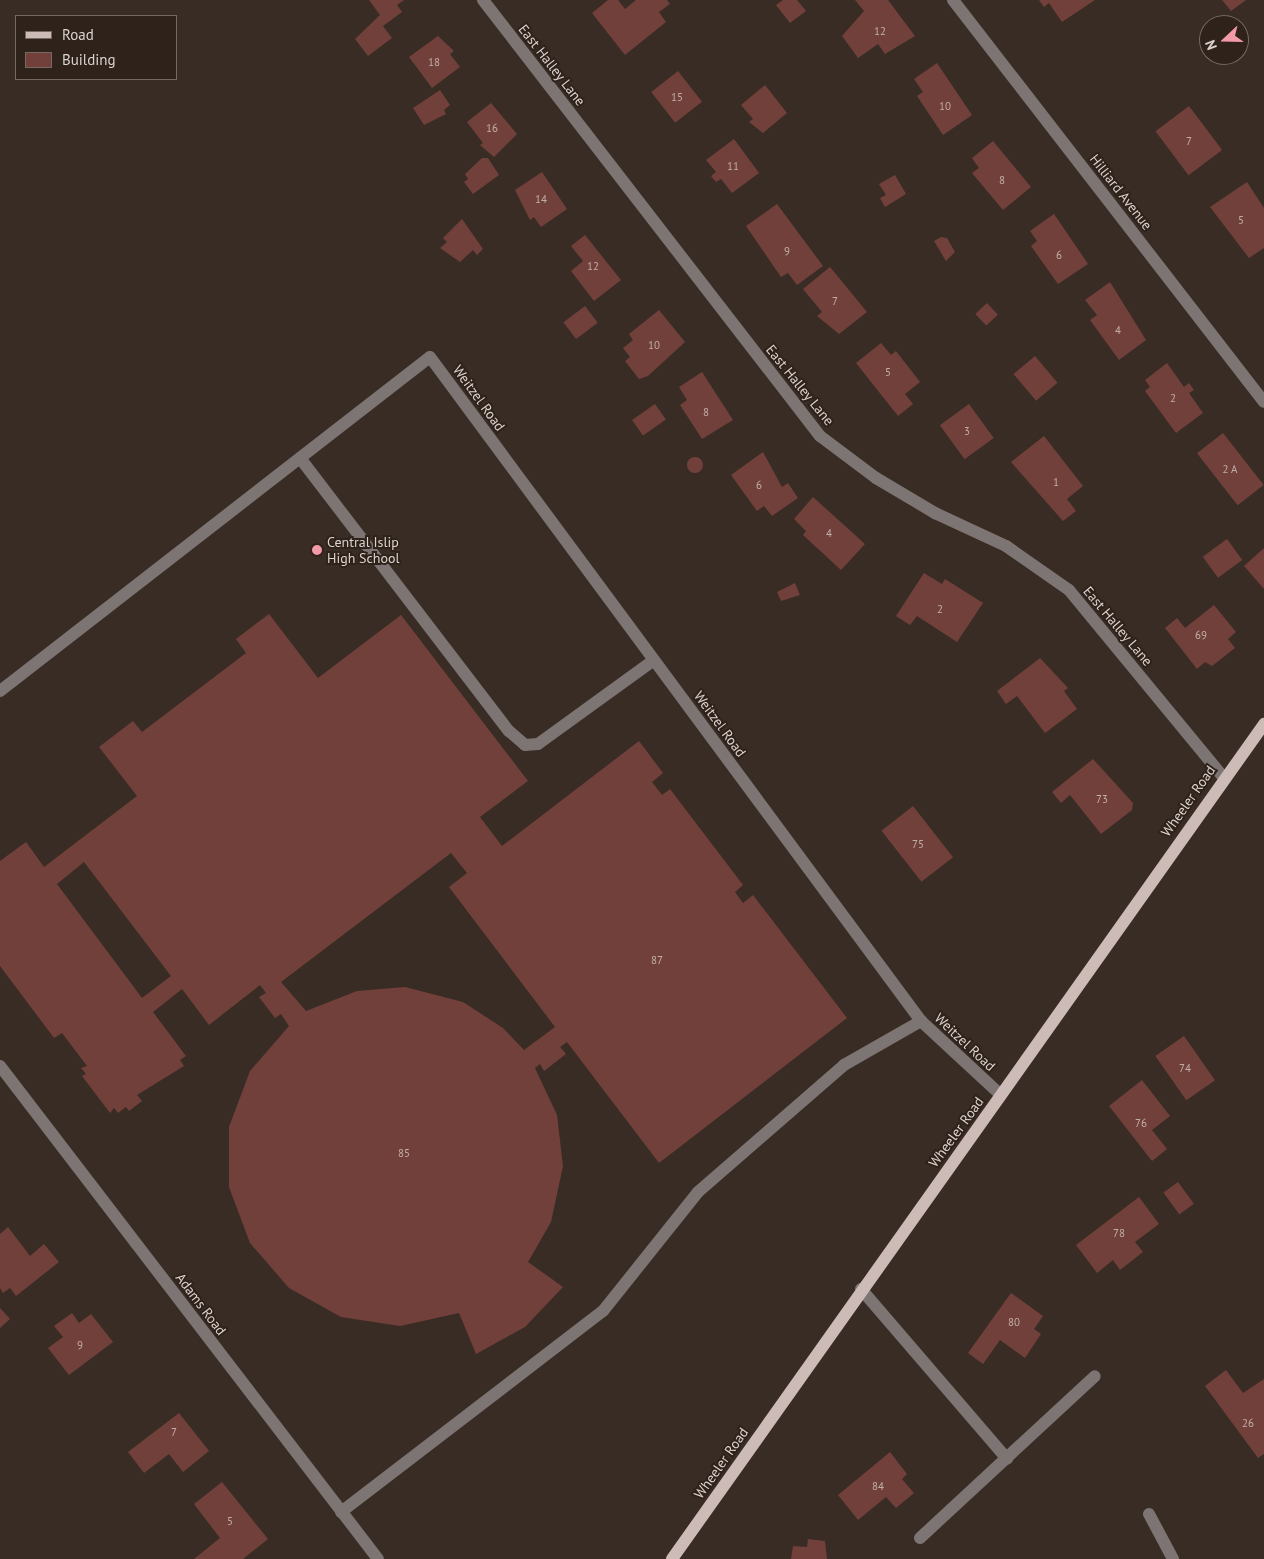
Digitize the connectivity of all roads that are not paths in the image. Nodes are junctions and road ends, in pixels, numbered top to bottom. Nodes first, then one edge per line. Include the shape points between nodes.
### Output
1 (483, 0) edge
2 (953, 0) edge
3 (1264, 402) edge
4 (300, 458) junction
5 (654, 660) junction
6 (0, 691) edge
7 (1264, 724) edge
8 (1223, 778) junction
9 (921, 1021) junction
10 (0, 1066) edge
11 (1001, 1095) junction
12 (861, 1289) junction
13 (1095, 1376) dead end
14 (1007, 1459) junction
15 (341, 1512) junction
16 (1149, 1514) dead end
17 (920, 1538) dead end
18 (378, 1559) edge
19 (672, 1559) edge
20 (1173, 1559) edge

1 - 8 street, East Halley Lane via 820,436 876,478 934,513 1006,546 1069,590
2 - 3 street, Hilliard Avenue
4 - 5 street via 509,731 526,745 538,744
4 - 5 street, Weitzel Road via 430,357
4 - 6 street
5 - 9 street, Weitzel Road
7 - 8 main road, Wheeler Road
8 - 11 main road, Wheeler Road
9 - 11 street, Weitzel Road
9 - 15 street via 844,1065 698,1192 603,1311
10 - 15 street, Adams Road
11 - 12 main road, Wheeler Road
12 - 14 street
12 - 19 main road, Wheeler Road
13 - 14 street
14 - 17 street
15 - 18 street, Adams Road
16 - 20 street

